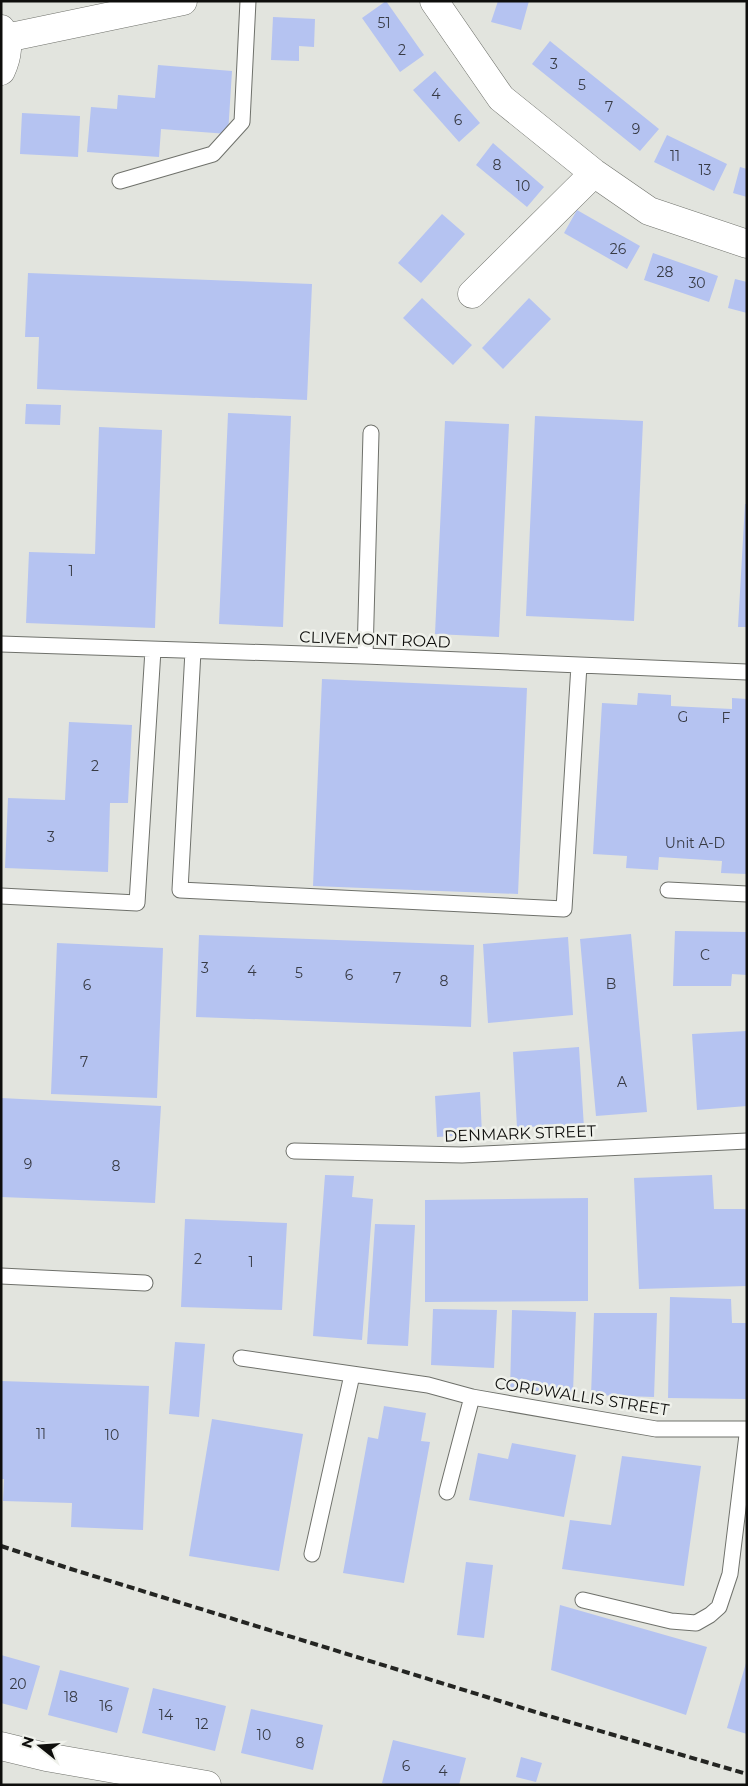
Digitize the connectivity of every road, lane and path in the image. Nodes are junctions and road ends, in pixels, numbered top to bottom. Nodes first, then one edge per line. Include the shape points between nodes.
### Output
1 (182, 1) edge
2 (248, 1) edge
3 (434, 1) edge
4 (155, 5) edge
5 (4, 33) edge
6 (1, 71) edge
7 (594, 173) junction
8 (120, 181) dead end
9 (747, 244) edge
10 (472, 294) dead end
11 (371, 433) dead end
12 (1, 644) edge
13 (153, 650) junction
14 (193, 651) junction
15 (365, 656) junction
16 (579, 665) junction
17 (747, 672) edge
18 (668, 890) dead end
19 (747, 894) edge
20 (1, 896) edge
21 (747, 1141) edge
22 (294, 1151) dead end
23 (1, 1276) edge
24 (145, 1283) dead end
25 (241, 1358) dead end
26 (352, 1375) junction
27 (472, 1397) junction
28 (747, 1429) edge
29 (747, 1435) edge
30 (446, 1492) dead end
31 (312, 1554) dead end
32 (582, 1600) dead end
33 (1, 1746) edge
34 (207, 1785) edge

1 - 4 street
2 - 8 lane via 242,122 213,154
3 - 7 street via 501,98
4 - 5 street
5 - 6 street via 7,59
7 - 9 street via 649,211
7 - 10 street
11 - 15 lane
12 - 13 lane, CLIVEMONT ROAD
13 - 14 lane, CLIVEMONT ROAD
13 - 20 lane via 137,903
14 - 15 lane, CLIVEMONT ROAD
14 - 16 lane via 180,890 564,909
15 - 16 lane, CLIVEMONT ROAD
16 - 17 lane, CLIVEMONT ROAD
18 - 19 lane
21 - 22 lane, DENMARK STREET via 462,1155
23 - 24 lane
25 - 26 lane, CORDWALLIS STREET
26 - 27 lane, CORDWALLIS STREET via 428,1385
26 - 31 lane
27 - 28 lane, CORDWALLIS STREET via 656,1428
27 - 30 lane, CORDWALLIS STREET
29 - 32 lane via 730,1574 719,1607 696,1622 687,1622
33 - 34 street

